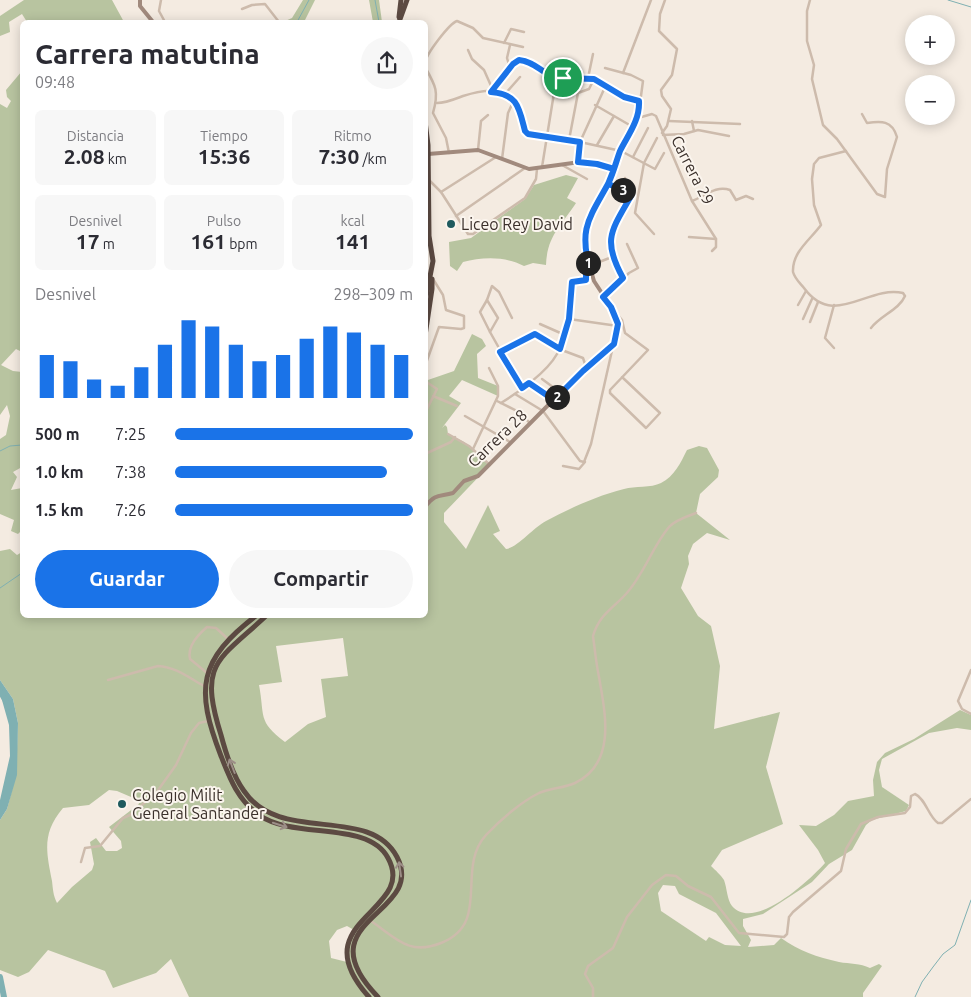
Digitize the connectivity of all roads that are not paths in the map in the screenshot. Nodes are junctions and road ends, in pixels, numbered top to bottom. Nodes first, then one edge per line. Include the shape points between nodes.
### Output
1 (140, 0) edge
2 (161, 0) edge
3 (401, 0) edge
4 (407, 0) edge
5 (651, 0) edge
6 (665, 0) edge
7 (810, 0) edge
8 (242, 9) dead end
9 (151, 20) edge
10 (164, 20) edge
11 (278, 20) edge
12 (399, 20) edge
13 (400, 20) edge
14 (524, 32) dead end
15 (504, 43) junction
16 (510, 45) junction
17 (523, 47) dead end
18 (468, 50) dead end
19 (428, 53) edge
20 (593, 54) dead end
21 (510, 68) junction
22 (605, 68) dead end
23 (428, 71) edge
24 (623, 73) junction
25 (520, 77) dead end
26 (588, 78) junction
27 (594, 79) junction
28 (606, 84) junction
29 (492, 90) junction
30 (554, 93) dead end
31 (505, 94) junction
32 (513, 99) junction
33 (639, 101) junction
34 (437, 103) junction
35 (595, 104) junction
36 (488, 114) dead end
37 (862, 114) dead end
38 (614, 116) junction
39 (638, 118) junction
40 (669, 121) junction
41 (692, 121) junction
42 (740, 124) dead end
43 (632, 127) junction
44 (648, 128) dead end
45 (694, 132) junction
46 (663, 134) junction
47 (729, 136) dead end
48 (546, 138) junction
49 (657, 138) dead end
50 (569, 140) junction
51 (580, 142) junction
52 (597, 145) junction
53 (478, 150) junction
54 (621, 151) junction
55 (846, 151) junction
56 (449, 153) junction
57 (664, 153) dead end
58 (428, 154) joint
59 (496, 157) junction
60 (633, 157) junction
61 (502, 158) junction
62 (578, 162) junction
63 (644, 164) junction
64 (561, 165) junction
65 (526, 168) junction
66 (539, 169) junction
67 (614, 169) junction
68 (625, 178) dead end
69 (428, 179) junction
70 (587, 179) dead end
71 (608, 184) junction
72 (622, 189) junction
73 (441, 192) junction
74 (753, 198) dead end
75 (692, 201) junction
76 (456, 216) junction
77 (654, 234) dead end
78 (689, 237) dead end
79 (716, 239) junction
80 (627, 244) dead end
81 (712, 251) dead end
82 (612, 257) junction
83 (590, 268) junction
84 (432, 276) junction
85 (428, 277) edge
86 (623, 278) junction
87 (428, 291) edge
88 (806, 292) junction
89 (603, 297) junction
90 (812, 299) junction
91 (486, 300) junction
92 (818, 302) junction
93 (798, 305) dead end
94 (834, 305) junction
95 (611, 307) junction
96 (428, 316) edge
97 (512, 318) dead end
98 (803, 319) dead end
99 (570, 320) junction
100 (810, 322) dead end
101 (540, 324) dead end
102 (618, 328) junction
103 (872, 328) dead end
104 (490, 332) junction
105 (625, 333) junction
106 (565, 335) junction
107 (614, 344) junction
108 (834, 348) dead end
109 (560, 349) junction
110 (500, 352) junction
111 (428, 358) edge
112 (489, 368) dead end
113 (583, 371) junction
114 (622, 377) junction
115 (542, 379) dead end
116 (428, 383) edge
117 (529, 383) junction
118 (522, 388) junction
119 (561, 393) junction
120 (516, 394) junction
121 (433, 396) junction
122 (554, 400) junction
123 (497, 401) junction
124 (501, 403) junction
125 (457, 406) dead end
126 (428, 407) edge
127 (543, 411) junction
128 (465, 416) dead end
129 (530, 423) junction
130 (484, 427) junction
131 (448, 434) dead end
132 (455, 437) junction
133 (510, 442) junction
134 (473, 449) junction
135 (428, 453) edge
136 (585, 460) junction
137 (490, 464) junction
138 (563, 466) dead end
139 (428, 504) edge
140 (696, 513) dead end
141 (254, 618) edge
142 (264, 618) edge
143 (228, 640) junction
144 (971, 670) edge
145 (207, 673) junction
146 (108, 680) dead end
147 (204, 686) junction
148 (971, 714) edge
149 (208, 721) junction
150 (971, 799) edge
151 (81, 862) dead end
152 (370, 920) junction
153 (369, 997) edge
154 (378, 997) edge
155 (593, 997) edge

1 - 9 street via 140,6
2 - 10 street via 159,11
3 - 12 highway
4 - 13 highway
5 - 24 street
6 - 40 street via 659,32 677,49 672,74 660,90 671,109
7 - 55 street via 807,41 814,65 812,79 822,123
8 - 11 street via 262,3 271,9
14 - 15 street via 511,29
15 - 16 street
15 - 19 street via 480,36 468,25 454,22
16 - 17 street
16 - 21 street via 507,58
18 - 29 street via 484,70
20 - 26 street
21 - 26 street via 519,60 529,62 552,78
21 - 29 street
22 - 24 street
23 - 34 street via 433,78
24 - 33 street via 643,81
25 - 31 street
26 - 27 street
27 - 28 street
27 - 50 street via 589,89 578,93
28 - 33 street via 624,97
28 - 35 street
29 - 31 street
29 - 34 street
30 - 48 street
31 - 32 street
32 - 48 street via 525,131
32 - 61 street
33 - 39 street
34 - 56 street via 433,113 446,138
35 - 38 street
35 - 51 street
36 - 53 street via 481,120
37 - 55 street via 867,123 878,120 896,132 887,169 885,197 877,194
38 - 43 street
38 - 52 street
39 - 43 street
39 - 46 street, Carrera 29 via 654,114
40 - 41 street
40 - 46 street
41 - 42 street
41 - 45 street
43 - 54 street
44 - 60 street
45 - 46 street
45 - 47 street
46 - 75 street, Carrera 29
48 - 50 street
48 - 66 street
49 - 63 street
50 - 51 street
51 - 52 street
51 - 62 street
52 - 54 street
53 - 56 street
53 - 59 street
54 - 60 street
54 - 67 street
55 - 88 street via 819,158 814,164 814,205 821,225 807,239 793,265 794,275
56 - 58 street
57 - 63 street via 655,169
58 - 69 highway
59 - 61 street
59 - 73 street
60 - 63 street
61 - 65 street
62 - 64 street
62 - 67 street
63 - 77 street via 634,213
64 - 66 street
64 - 70 street
65 - 66 street
65 - 76 street
66 - 76 street via 525,198 470,234
67 - 71 street
68 - 72 street
69 - 73 street
69 - 84 highway
71 - 72 street
71 - 83 street via 590,215 585,231
72 - 82 street via 631,196 612,228
73 - 76 street
74 - 75 street via 746,196 736,200 728,188 716,189
75 - 79 street, Carrera 29
78 - 79 street
79 - 81 street via 716,247
80 - 86 street via 638,268
82 - 83 street
82 - 86 street
83 - 89 street
83 - 99 street via 586,280 572,282
84 - 85 street
84 - 87 highway
84 - 96 highway
84 - 111 street via 446,310 465,317 463,329 439,327
86 - 89 street
88 - 90 street
88 - 93 street
89 - 95 street
90 - 92 street
90 - 98 street
91 - 97 street via 494,286
91 - 104 street via 480,312
91 - 104 street via 498,316
92 - 94 street
92 - 100 street
94 - 103 street via 842,306 878,294 903,293 902,301 893,311 881,316
94 - 108 street via 825,338
95 - 102 street
95 - 105 street via 620,314
99 - 102 street
99 - 106 street
101 - 106 street
102 - 105 street
102 - 107 street
104 - 110 street
105 - 114 street via 648,350
106 - 109 street
107 - 113 street, Carrera 28
107 - 136 street
109 - 110 street via 535,334
109 - 113 street via 583,358
109 - 117 street
110 - 118 street
112 - 123 street via 498,386
113 - 119 street, Carrera 28
114 - 114 street via 610,393 646,428 660,413
115 - 119 street
116 - 121 street via 436,387
117 - 118 street
117 - 122 street
118 - 120 street
119 - 122 street, Carrera 28
120 - 124 street
120 - 127 street
121 - 125 street
121 - 126 street
122 - 127 street, Carrera 28
123 - 124 street
123 - 130 street
124 - 129 street
127 - 129 street, Carrera 28
127 - 136 street via 580,461
128 - 130 street
129 - 133 street, Carrera 28
130 - 133 street
130 - 134 street
131 - 132 street
132 - 134 street
132 - 135 street
133 - 137 street, Carrera 28
134 - 137 street
136 - 138 street via 579,469
137 - 139 street, Carrera 28 via 453,493 440,494
140 - 152 street via 670,525 646,567 625,595 606,610 595,627 592,636 607,715 598,762 576,782 538,794 524,803 486,835 475,851 470,910 460,934 420,949 401,942
141 - 143 highway
152 -> 142 highway via 391,901 400,882 400,863 391,848 364,831 288,820 264,811 244,791 222,740 212,701 214,672 225,652
143 - 145 highway
143 - 145 street via 216,628 207,628 199,634 191,647 190,659
144 - 148 street via 958,701 962,709
145 - 147 highway
146 - 147 street via 164,666
147 - 149 highway
149 - 151 street via 199,724 191,733 173,770 156,793 130,816 123,818 100,846 85,848
149 -> 153 highway via 238,795 260,816 296,829 368,839 380,846 389,859 393,874 391,889 360,922 347,947 352,974
150 - 155 street via 938,823 920,796 912,795 905,813 878,817 861,824 846,849 842,871 792,912 784,937 739,933 711,897 676,876 660,877 627,917 613,948 586,968
152 - 154 highway via 356,936 353,958 358,973

